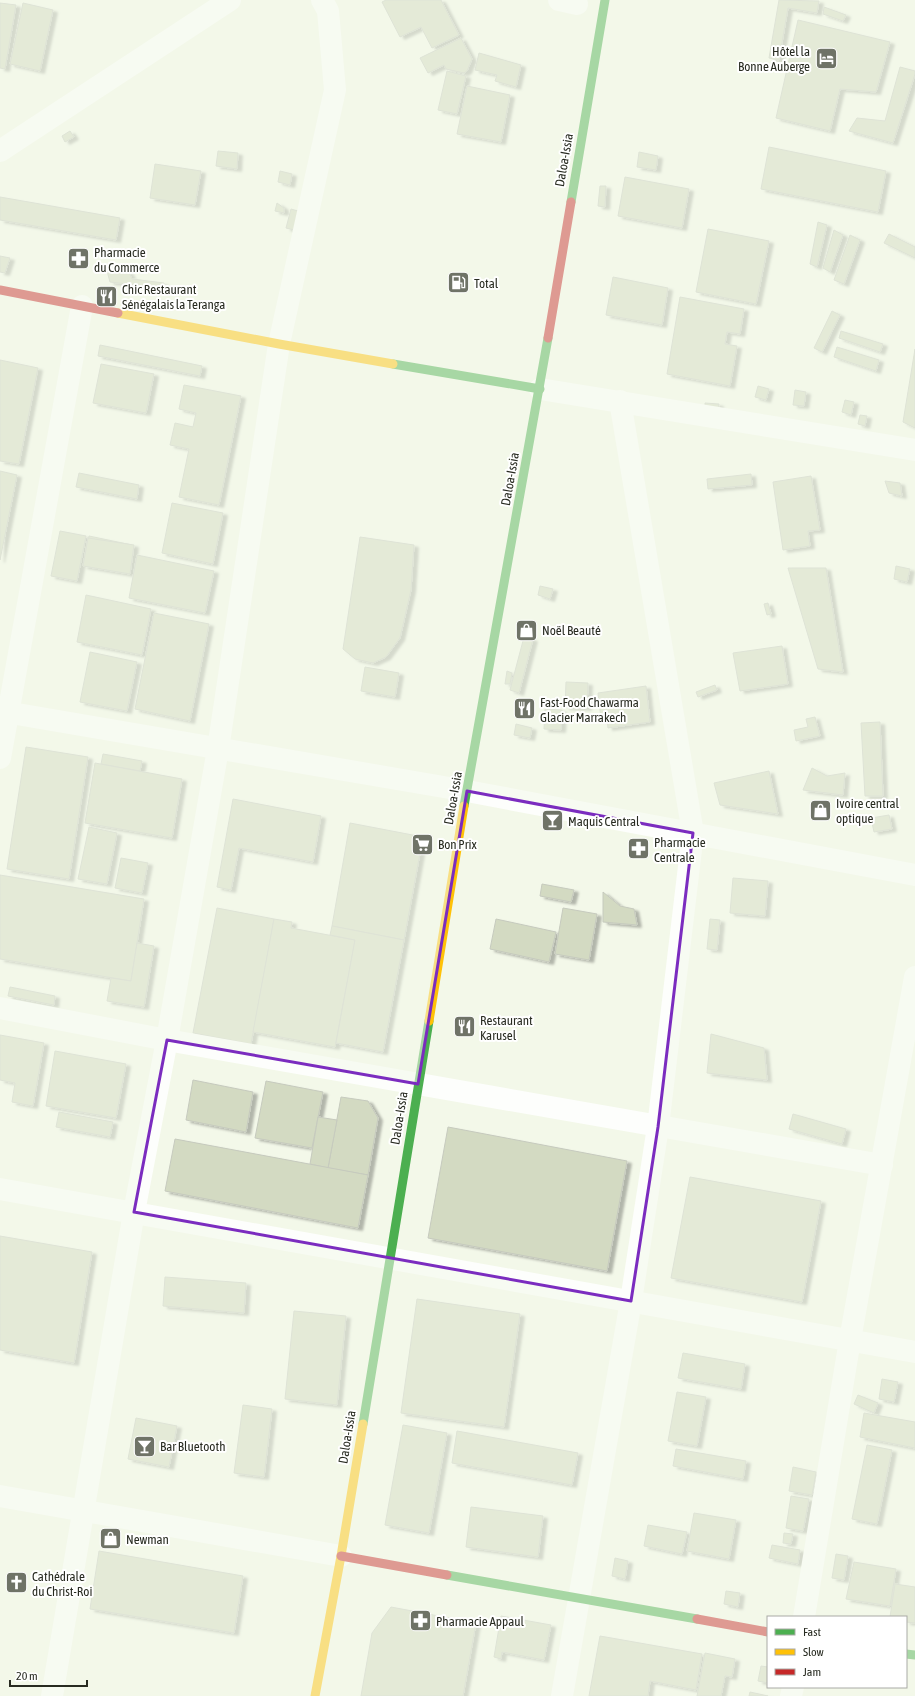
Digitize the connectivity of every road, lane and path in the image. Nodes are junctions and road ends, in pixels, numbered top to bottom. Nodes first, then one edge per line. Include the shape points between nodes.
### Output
1 (230, 0) edge
2 (322, 0) edge
3 (605, 0) edge
4 (0, 151) edge
5 (0, 290) edge
6 (82, 306) junction
7 (279, 344) junction
8 (540, 389) junction
9 (620, 401) junction
10 (915, 450) edge
11 (4, 712) edge
12 (218, 749) junction
13 (0, 758) edge
14 (467, 791) junction
15 (693, 833) junction
16 (915, 875) edge
17 (915, 977) edge
18 (0, 1008) edge
19 (167, 1040) junction
20 (418, 1084) junction
21 (658, 1127) junction
22 (882, 1165) junction
23 (0, 1189) edge
24 (134, 1212) junction
25 (390, 1258) junction
26 (631, 1301) junction
27 (850, 1340) junction
28 (915, 1352) edge
29 (0, 1496) edge
30 (83, 1511) junction
31 (341, 1556) junction
32 (579, 1599) junction
33 (804, 1616) edge
34 (767, 1632) edge
35 (52, 1696) edge
36 (315, 1696) edge
37 (562, 1696) edge

1 - 4 street
2 - 7 street via 328,11 335,90
3 - 8 main road, Daloa-Issia
5 - 6 main road
6 - 7 main road
6 - 11 street
7 - 8 main road
7 - 12 street
8 - 9 street
8 - 14 main road, Daloa-Issia
9 - 10 street
9 - 15 street
11 - 12 street
11 - 13 street
12 - 14 street
12 - 19 street
14 - 15 street
14 - 20 main road, Daloa-Issia
15 - 16 street
15 - 21 street
17 - 22 street
18 - 19 street
19 - 20 street
19 - 24 street
20 - 21 street
20 - 25 main road, Daloa-Issia
21 - 22 street
21 - 26 street
22 - 27 street
23 - 24 street
24 - 25 street
24 - 30 street
25 - 26 street
25 - 31 main road, Daloa-Issia
26 - 27 street
26 - 32 street
27 - 28 street
27 - 33 street
29 - 30 street
30 - 31 street
30 - 35 street
31 - 32 main road
31 - 36 main road, Daloa-Issia
32 - 34 main road
32 - 37 street

